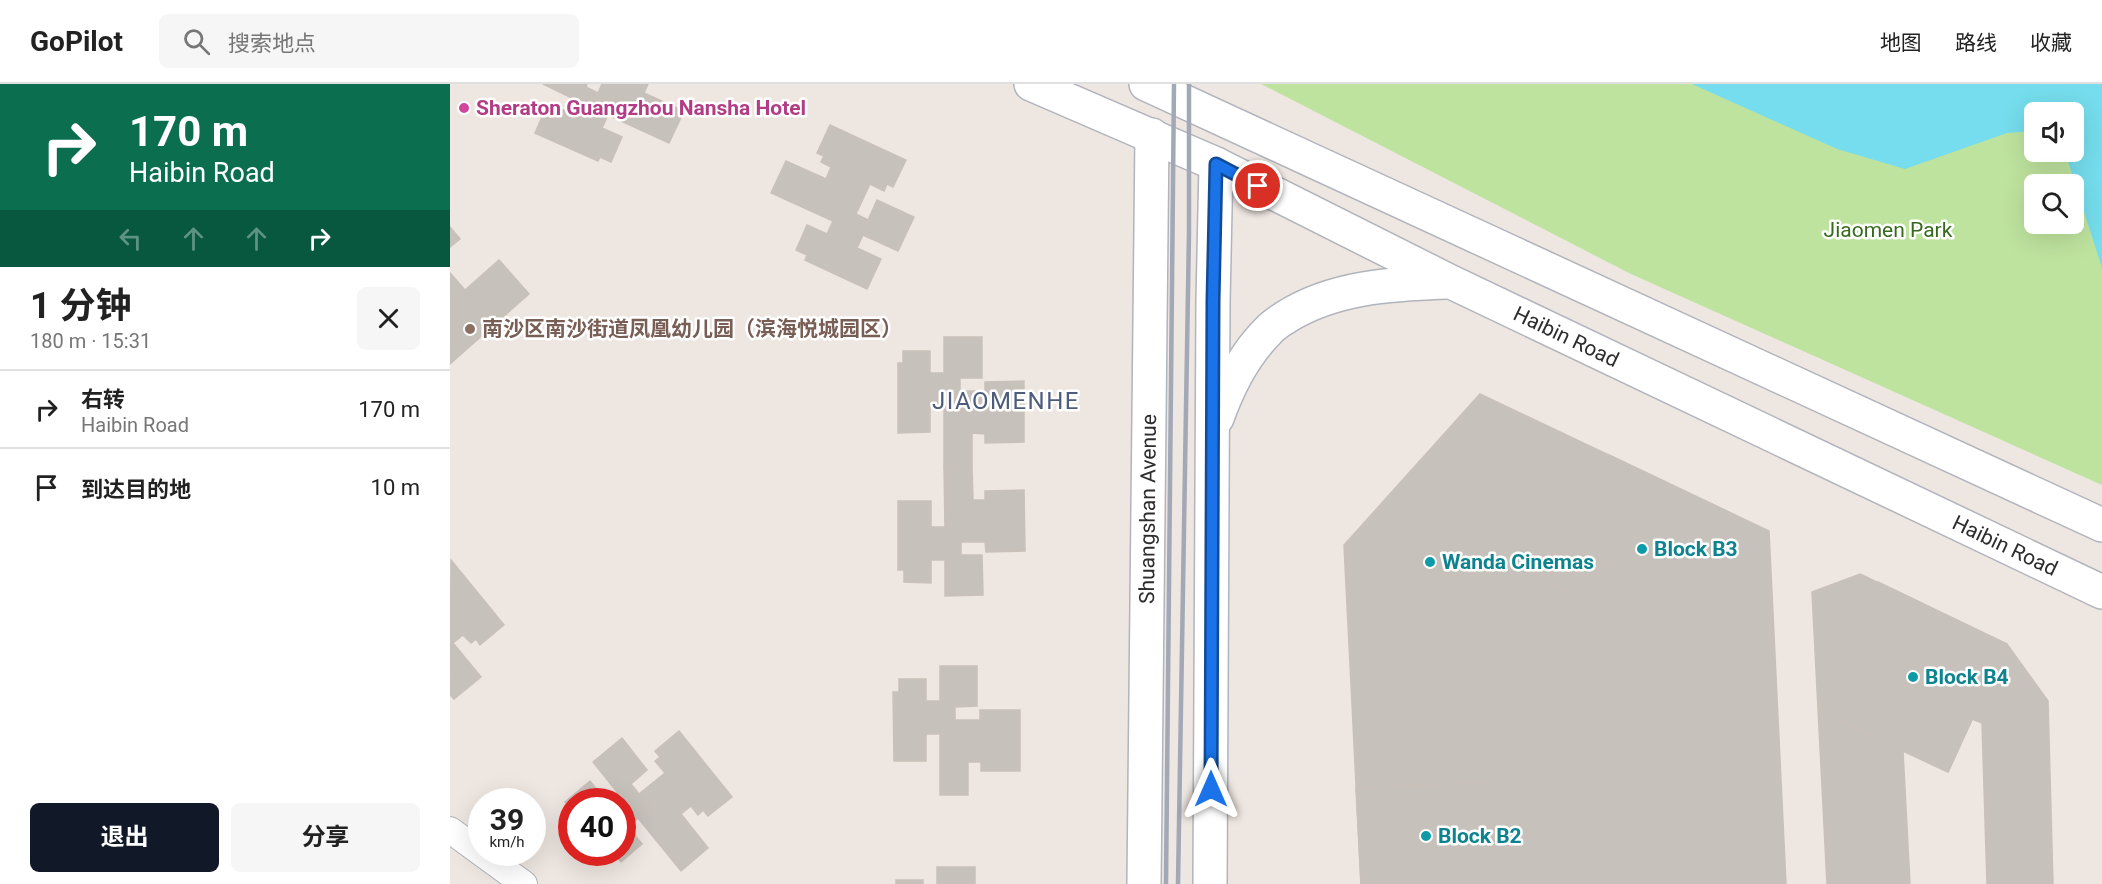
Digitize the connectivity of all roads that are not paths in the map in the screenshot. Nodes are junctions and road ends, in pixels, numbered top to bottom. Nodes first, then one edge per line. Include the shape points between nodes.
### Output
1 (1031, 84) edge
2 (1146, 84) edge
3 (1152, 135) junction
4 (1216, 164) junction
5 (1449, 281) junction
6 (1212, 431) junction
7 (2102, 525) edge
8 (2102, 592) edge
9 (450, 830) edge
10 (524, 884) edge
11 (1144, 884) edge
12 (1210, 884) edge

1 - 3 street, Haibin Road
2 - 7 street
3 - 4 street, Haibin Road
3 - 11 street, Shuangshan Avenue
4 - 5 street, Haibin Road
4 - 6 street
5 - 6 street via 1392,284 1337,294 1300,308 1269,329 1244,362 1223,399
5 - 8 street, Haibin Road
6 - 12 street
9 - 10 street

